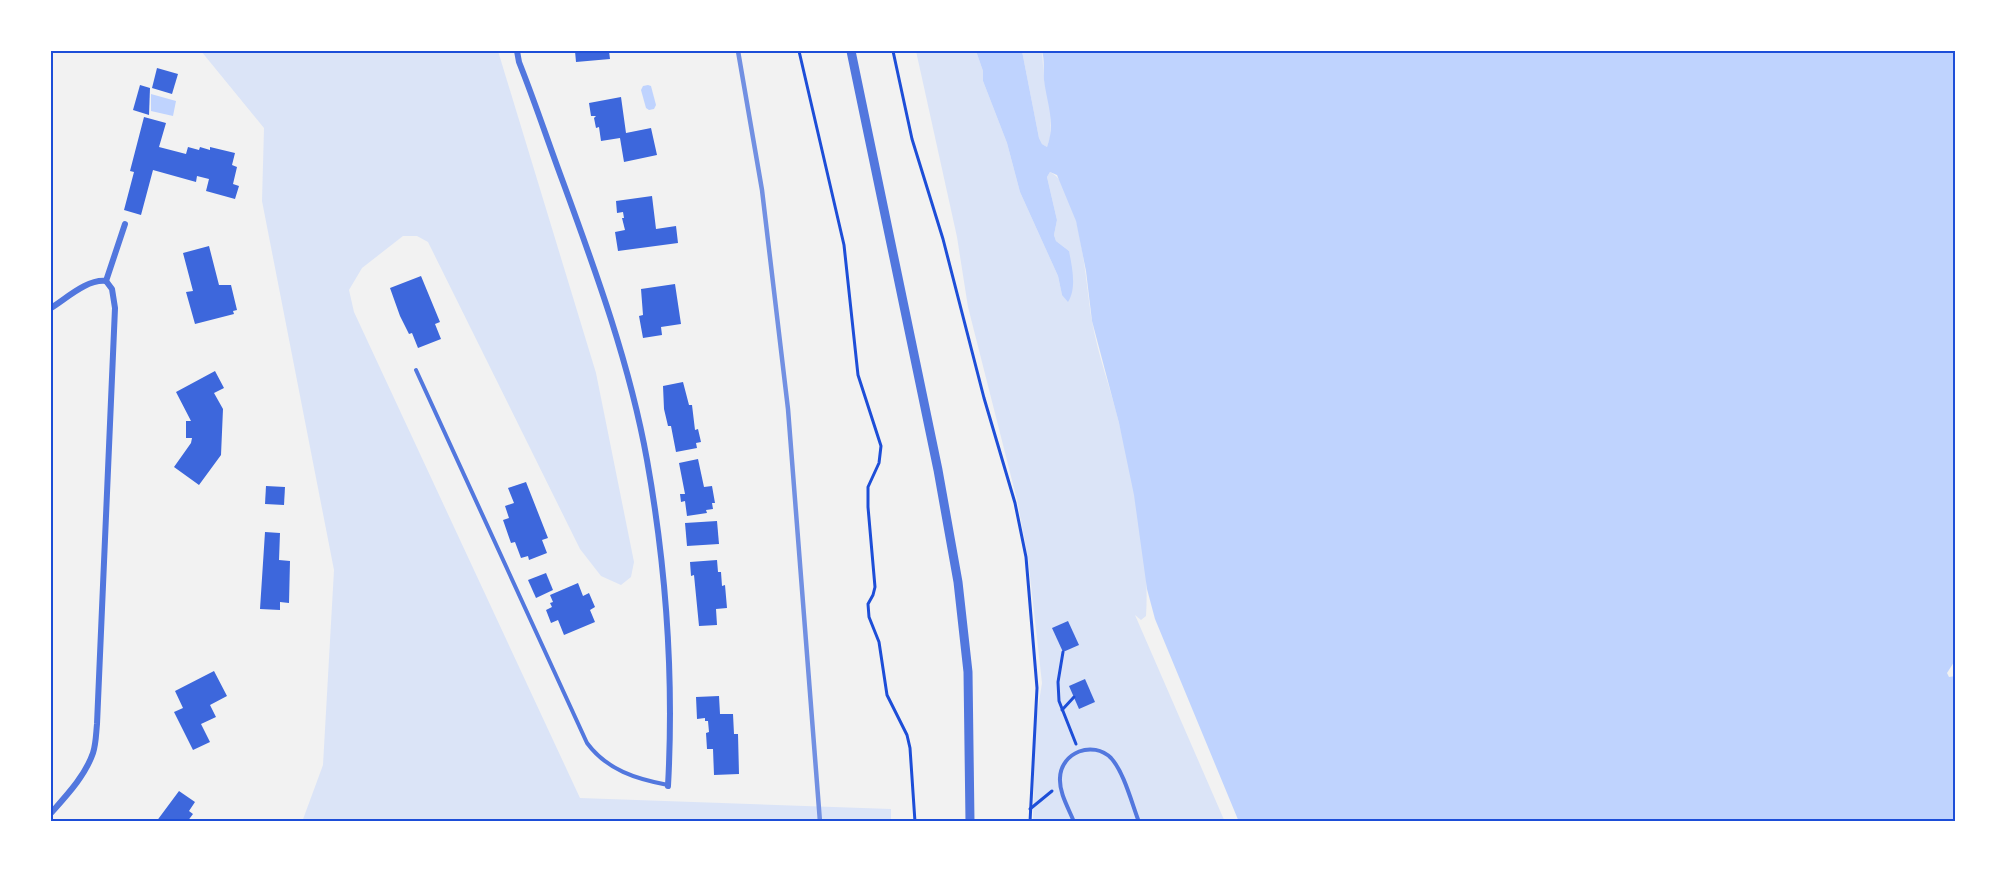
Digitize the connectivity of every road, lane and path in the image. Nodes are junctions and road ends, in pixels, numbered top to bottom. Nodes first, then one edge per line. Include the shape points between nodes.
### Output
1 (517, 51) edge
2 (799, 51) edge
3 (851, 51) edge
4 (893, 51) edge
5 (125, 224) dead end
6 (106, 281) junction
7 (51, 308) edge
8 (416, 370) dead end
9 (1063, 652) dead end
10 (1074, 697) dead end
11 (1062, 710) junction
12 (1079, 751) junction
13 (1060, 785) junction
14 (668, 786) joint
15 (1030, 809) junction
16 (51, 813) edge
17 (915, 822) edge
18 (970, 822) edge
19 (1029, 822) edge
20 (1074, 822) edge
21 (1139, 822) edge

1 - 14 street via 619,346 647,459 665,589
2 - 17 path via 843,245 858,375 881,446 879,463 868,487 875,587 868,610 879,642 887,695 910,748
3 - 18 street via 958,582 968,672
4 - 15 path via 912,139 943,238 1026,557 1037,688
5 - 6 street
6 - 7 street via 86,285
6 - 16 street via 112,289 114,308 97,724 88,763
8 - 14 lane via 587,743 605,764
9 - 11 path via 1058,692
10 - 11 path
11 - 12 path
12 - 13 lane via 1061,768
12 - 21 lane via 1097,750 1110,758
13 - 15 path
13 - 20 lane
15 - 19 path

